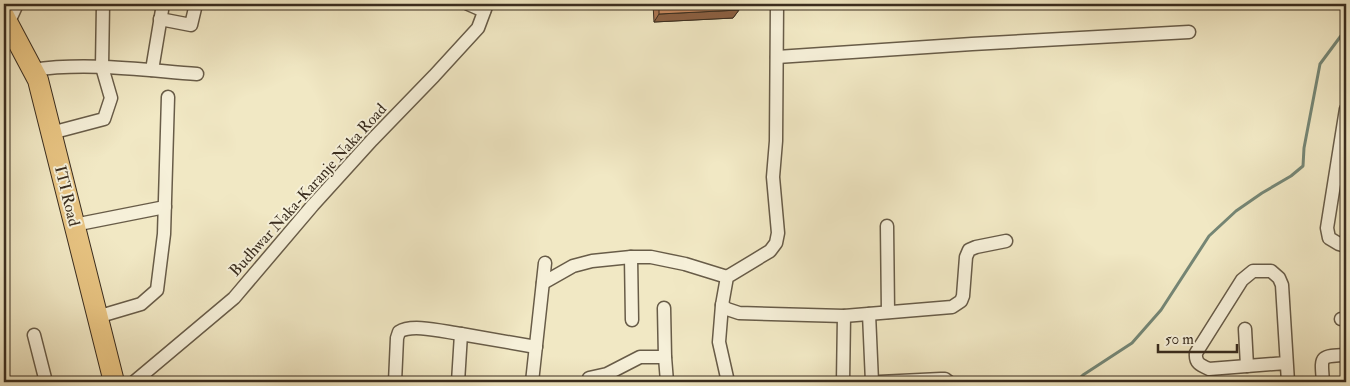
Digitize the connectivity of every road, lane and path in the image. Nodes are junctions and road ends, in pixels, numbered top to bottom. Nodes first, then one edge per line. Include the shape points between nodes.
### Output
1 (17, 4) edge
2 (103, 4) edge
3 (162, 4) edge
4 (196, 4) edge
5 (468, 4) edge
6 (777, 4) edge
7 (486, 7) edge
8 (160, 20) junction
9 (7, 23) edge
10 (1189, 32) dead end
11 (777, 57) junction
12 (29, 65) junction
13 (102, 67) junction
14 (152, 70) junction
15 (197, 74) dead end
16 (168, 97) dead end
17 (1346, 109) edge
18 (51, 133) junction
19 (165, 207) junction
20 (74, 225) junction
21 (887, 226) dead end
22 (1006, 241) dead end
23 (1346, 246) edge
24 (631, 257) junction
25 (545, 264) dead end
26 (727, 277) junction
27 (543, 283) junction
28 (722, 305) junction
29 (664, 308) dead end
30 (888, 312) junction
31 (869, 314) junction
32 (844, 316) junction
33 (97, 317) junction
34 (632, 320) dead end
35 (1245, 329) dead end
36 (461, 334) junction
37 (34, 335) dead end
38 (536, 347) junction
39 (1346, 355) edge
40 (665, 357) junction
41 (1286, 363) junction
42 (1247, 366) junction
43 (589, 378) dead end
44 (46, 382) edge
45 (114, 382) edge
46 (134, 382) edge
47 (395, 382) edge
48 (458, 382) edge
49 (532, 382) edge
50 (667, 382) edge
51 (728, 382) edge
52 (843, 382) edge
53 (872, 382) edge
54 (879, 382) edge
55 (949, 382) edge
56 (1288, 382) edge
57 (1323, 382) edge

1 - 9 street
2 - 13 street
3 - 8 street
4 - 8 street via 191,24
5 - 7 street
6 - 11 street
7 - 46 street, Budhwar Naka-Karanje Naka Road via 478,28 313,205 234,298
8 - 14 street
9 - 12 main road, ITI Road
10 - 11 street
11 - 26 street via 773,177 776,243 770,251
12 - 13 street
12 - 18 main road, ITI Road via 38,80
13 - 14 street
13 - 18 street via 111,98 104,119
14 - 15 street
16 - 19 street
17 - 23 street via 1327,228 1329,238
18 - 20 main road, ITI Road
19 - 20 street
19 - 33 street via 157,290 141,304
20 - 33 main road, ITI Road
21 - 30 street
22 - 30 street via 969,250 963,296 957,304
24 - 26 street via 651,257 685,264
24 - 27 street via 592,260 573,266
24 - 34 street
25 - 27 street
26 - 28 street
27 - 38 street
28 - 32 street via 740,313
28 - 51 street via 719,342
29 - 40 street
30 - 31 street
31 - 32 street
31 - 53 street
32 - 52 street
33 - 45 main road, ITI Road
35 - 42 street
36 - 38 street
36 - 47 street via 416,328 399,332
36 - 48 street
37 - 44 street
38 - 49 street
39 - 57 street via 1323,358
40 - 43 street via 640,357 607,374
40 - 50 street
41 - 42 street
41 - 42 street via 1282,285 1275,273 1259,270 1242,280 1196,353 1197,362 1209,369
41 - 56 street
54 - 55 street via 940,378

